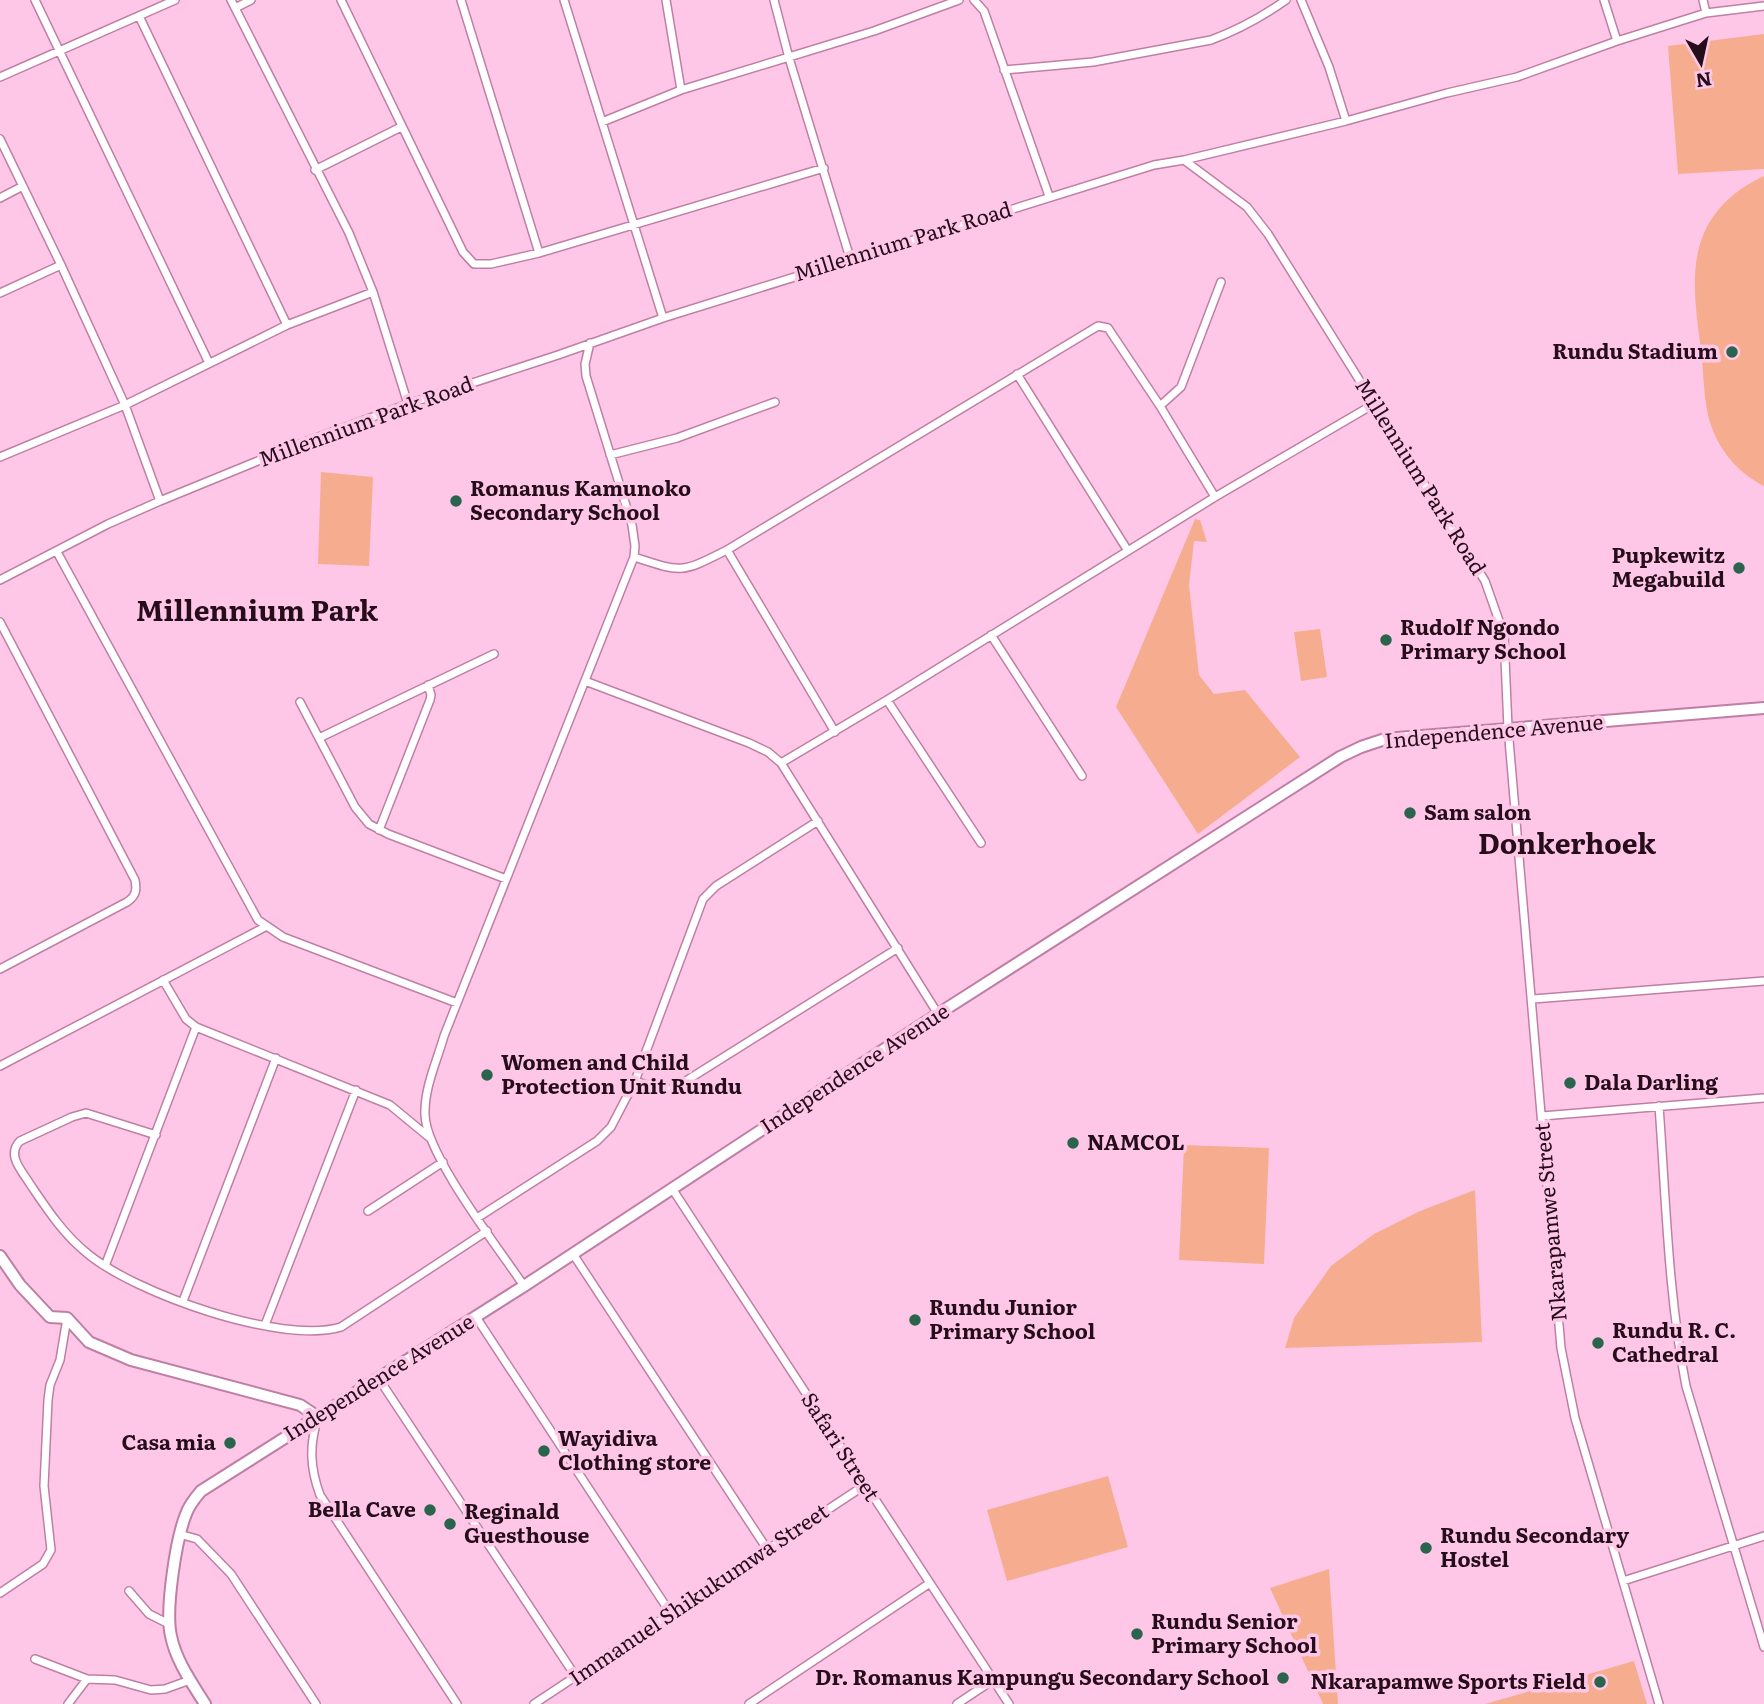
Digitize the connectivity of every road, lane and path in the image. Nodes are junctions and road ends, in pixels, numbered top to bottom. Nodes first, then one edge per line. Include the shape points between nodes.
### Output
1 (35, 0) edge
2 (175, 0) edge
3 (251, 0) edge
4 (341, 0) edge
5 (461, 0) edge
6 (564, 0) edge
7 (666, 0) edge
8 (774, 0) edge
9 (959, 0) edge
10 (974, 0) edge
11 (1286, 0) edge
12 (1301, 0) edge
13 (1604, 0) edge
14 (1703, 0) edge
15 (946, 3) edge
16 (233, 4) edge
17 (1764, 6) edge
18 (1706, 13) junction
19 (139, 16) junction
20 (1617, 41) junction
21 (60, 51) junction
22 (789, 58) junction
23 (1004, 70) junction
24 (0, 77) edge
25 (681, 90) junction
26 (1346, 121) junction
27 (602, 122) junction
28 (401, 128) junction
29 (0, 139) edge
30 (1184, 160) junction
31 (824, 168) junction
32 (315, 170) junction
33 (23, 186) junction
34 (1049, 196) junction
35 (0, 198) edge
36 (633, 225) junction
37 (539, 253) junction
38 (850, 258) junction
39 (61, 265) junction
40 (1221, 282) dead end
41 (373, 292) junction
42 (0, 293) edge
43 (663, 318) junction
44 (287, 325) junction
45 (590, 342) junction
46 (209, 363) junction
47 (1017, 374) junction
48 (775, 401) dead end
49 (408, 404) junction
50 (1374, 404) junction
51 (125, 405) junction
52 (1160, 406) junction
53 (610, 455) junction
54 (0, 457) edge
55 (1215, 496) junction
56 (160, 501) junction
57 (727, 550) junction
58 (1128, 551) junction
59 (57, 552) junction
60 (634, 557) junction
61 (0, 580) edge
62 (0, 622) edge
63 (991, 635) junction
64 (494, 654) dead end
65 (585, 681) junction
66 (428, 685) junction
67 (887, 700) junction
68 (300, 702) dead end
69 (1764, 708) edge
70 (1508, 728) junction
71 (835, 732) junction
72 (319, 738) junction
73 (781, 763) junction
74 (1083, 776) dead end
75 (818, 821) junction
76 (379, 830) junction
77 (981, 843) dead end
78 (506, 879) junction
79 (265, 927) junction
80 (898, 948) junction
81 (0, 970) edge
82 (163, 980) junction
83 (1764, 981) edge
84 (1533, 999) junction
85 (457, 1003) junction
86 (937, 1014) junction
87 (196, 1027) junction
88 (276, 1058) junction
89 (0, 1066) edge
90 (635, 1081) junction
91 (356, 1090) junction
92 (1764, 1098) edge
93 (1659, 1106) junction
94 (1542, 1116) junction
95 (156, 1135) junction
96 (430, 1138) junction
97 (443, 1162) junction
98 (673, 1190) junction
99 (369, 1210) dead end
100 (477, 1219) junction
101 (487, 1231) junction
102 (573, 1254) junction
103 (0, 1256) edge
104 (105, 1266) junction
105 (524, 1286) junction
106 (183, 1301) junction
107 (476, 1317) junction
108 (67, 1318) junction
109 (265, 1325) junction
110 (379, 1379) junction
111 (318, 1417) junction
112 (865, 1485) junction
113 (179, 1534) junction
114 (1764, 1536) edge
115 (1735, 1544) junction
116 (767, 1549) junction
117 (1623, 1581) junction
118 (930, 1583) junction
119 (129, 1591) dead end
120 (0, 1593) edge
121 (671, 1614) junction
122 (169, 1625) junction
123 (1764, 1647) edge
124 (34, 1659) dead end
125 (576, 1677) junction
126 (87, 1679) junction
127 (993, 1680) junction
128 (190, 1681) junction
129 (68, 1704) edge
130 (205, 1704) edge
131 (316, 1704) edge
132 (457, 1704) edge
133 (534, 1704) edge
134 (749, 1704) edge
135 (957, 1704) edge
136 (1009, 1704) edge
137 (1659, 1704) edge

1 - 21 street
2 - 19 street
3 - 16 street
4 - 28 street
5 - 37 street
6 - 27 street
7 - 25 street
8 - 22 street
9 - 15 street
10 - 23 street via 984,11
11 - 23 street via 1211,40 1093,62
12 - 26 street
13 - 20 street
14 - 18 street
15 - 22 street via 874,32
16 - 32 street
17 - 18 street
18 - 20 street
19 - 21 street
19 - 44 street
20 - 26 street via 1517,77
21 - 24 street
21 - 46 street
22 - 25 street
22 - 31 street
23 - 34 street
25 - 27 street
26 - 30 street
27 - 36 street
28 - 32 street
28 - 37 street via 468,259 482,265
29 - 33 street
30 - 34 street, Millennium Park Road via 1154,164
30 - 50 street, Millennium Park Road via 1256,218
31 - 36 street
31 - 38 street
32 - 41 street via 349,233
33 - 35 street
33 - 39 street
34 - 38 street, Millennium Park Road
36 - 37 street
36 - 43 street
38 - 43 street, Millennium Park Road
39 - 42 street
39 - 51 street
40 - 52 street via 1181,387
41 - 44 street
41 - 49 street
43 - 45 street, Millennium Park Road
44 - 46 street
45 - 49 street, Millennium Park Road
45 - 53 street via 586,376
46 - 51 street
47 - 52 street via 1093,328 1106,327
47 - 57 street
47 - 58 street
48 - 53 street via 677,438
49 - 56 street, Millennium Park Road
50 - 55 street
50 - 70 street, Millennium Park Road via 1485,580 1495,604 1504,635
51 - 54 street
51 - 56 street
52 - 55 street
53 - 60 street via 635,536
55 - 58 street
56 - 59 street, Millennium Park Road
57 - 60 street via 683,569
57 - 71 street
58 - 63 street
59 - 61 street, Millennium Park Road
59 - 79 street via 253,913
60 - 65 street
62 - 81 street via 136,887 127,902
63 - 67 street
63 - 74 street
64 - 66 street
65 - 73 street via 749,743
65 - 78 street
66 - 72 street
66 - 76 street via 430,700
67 - 71 street
67 - 77 street
68 - 72 street
69 - 70 street, Independence Avenue
70 - 84 street, Nkarapamwe Street
70 - 86 street, Independence Avenue via 1385,739 1340,757
71 - 73 street
72 - 76 street via 355,807
73 - 75 street
75 - 80 street
75 - 90 street via 716,886 703,900
76 - 78 street
78 - 85 street
79 - 82 street
79 - 85 street
80 - 86 street
80 - 90 street via 673,1089
82 - 87 street
82 - 89 street
83 - 84 street
84 - 94 street, Nkarapamwe Street
85 - 96 street via 428,1094 425,1116
86 - 98 street, Independence Avenue
87 - 88 street
87 - 95 street
88 - 91 street
88 - 106 street
90 - 100 street via 604,1135
91 - 96 street via 390,1105
91 - 109 street
92 - 93 street
93 - 94 street
93 - 115 street via 1679,1353
94 - 117 street, Nkarapamwe Street via 1568,1385
95 - 104 street
95 - 104 street via 86,1113 16,1145 18,1166 54,1218 76,1244
96 - 97 street
97 - 99 street
97 - 100 street
98 - 102 street, Independence Avenue
98 - 112 street, Safari Street
100 - 101 street
101 - 105 street
101 - 109 street via 341,1326 316,1331
102 - 105 street, Independence Avenue
102 - 116 street
103 - 108 street via 50,1317
104 - 106 street
105 - 107 street, Independence Avenue
106 - 109 street
107 - 110 street, Independence Avenue
107 - 121 street
108 - 111 street via 89,1342 131,1360 300,1405
108 - 120 street via 48,1400 44,1486 51,1550 38,1568
110 - 111 street, Independence Avenue
110 - 125 street
111 - 113 street, Independence Avenue via 201,1491 189,1506
111 - 132 street via 311,1438 311,1462 325,1505
112 - 116 street, Immanuel Shikukumwa Street
112 - 118 street, Safari Street
113 - 122 street, Independence Avenue
113 - 131 street via 197,1539 231,1574
114 - 115 street
115 - 117 street
115 - 123 street
116 - 121 street, Immanuel Shikukumwa Street
117 - 137 street, Nkarapamwe Street
118 - 127 street, Safari Street
118 - 134 street
119 - 122 street via 149,1614
121 - 125 street, Immanuel Shikukumwa Street
122 - 128 street, Independence Avenue via 173,1646
124 - 126 street
125 - 133 street, Immanuel Shikukumwa Street
126 - 128 street via 115,1680 151,1690
126 - 129 street
127 - 135 street
127 - 136 street, Safari Street
128 - 130 street, Independence Avenue

